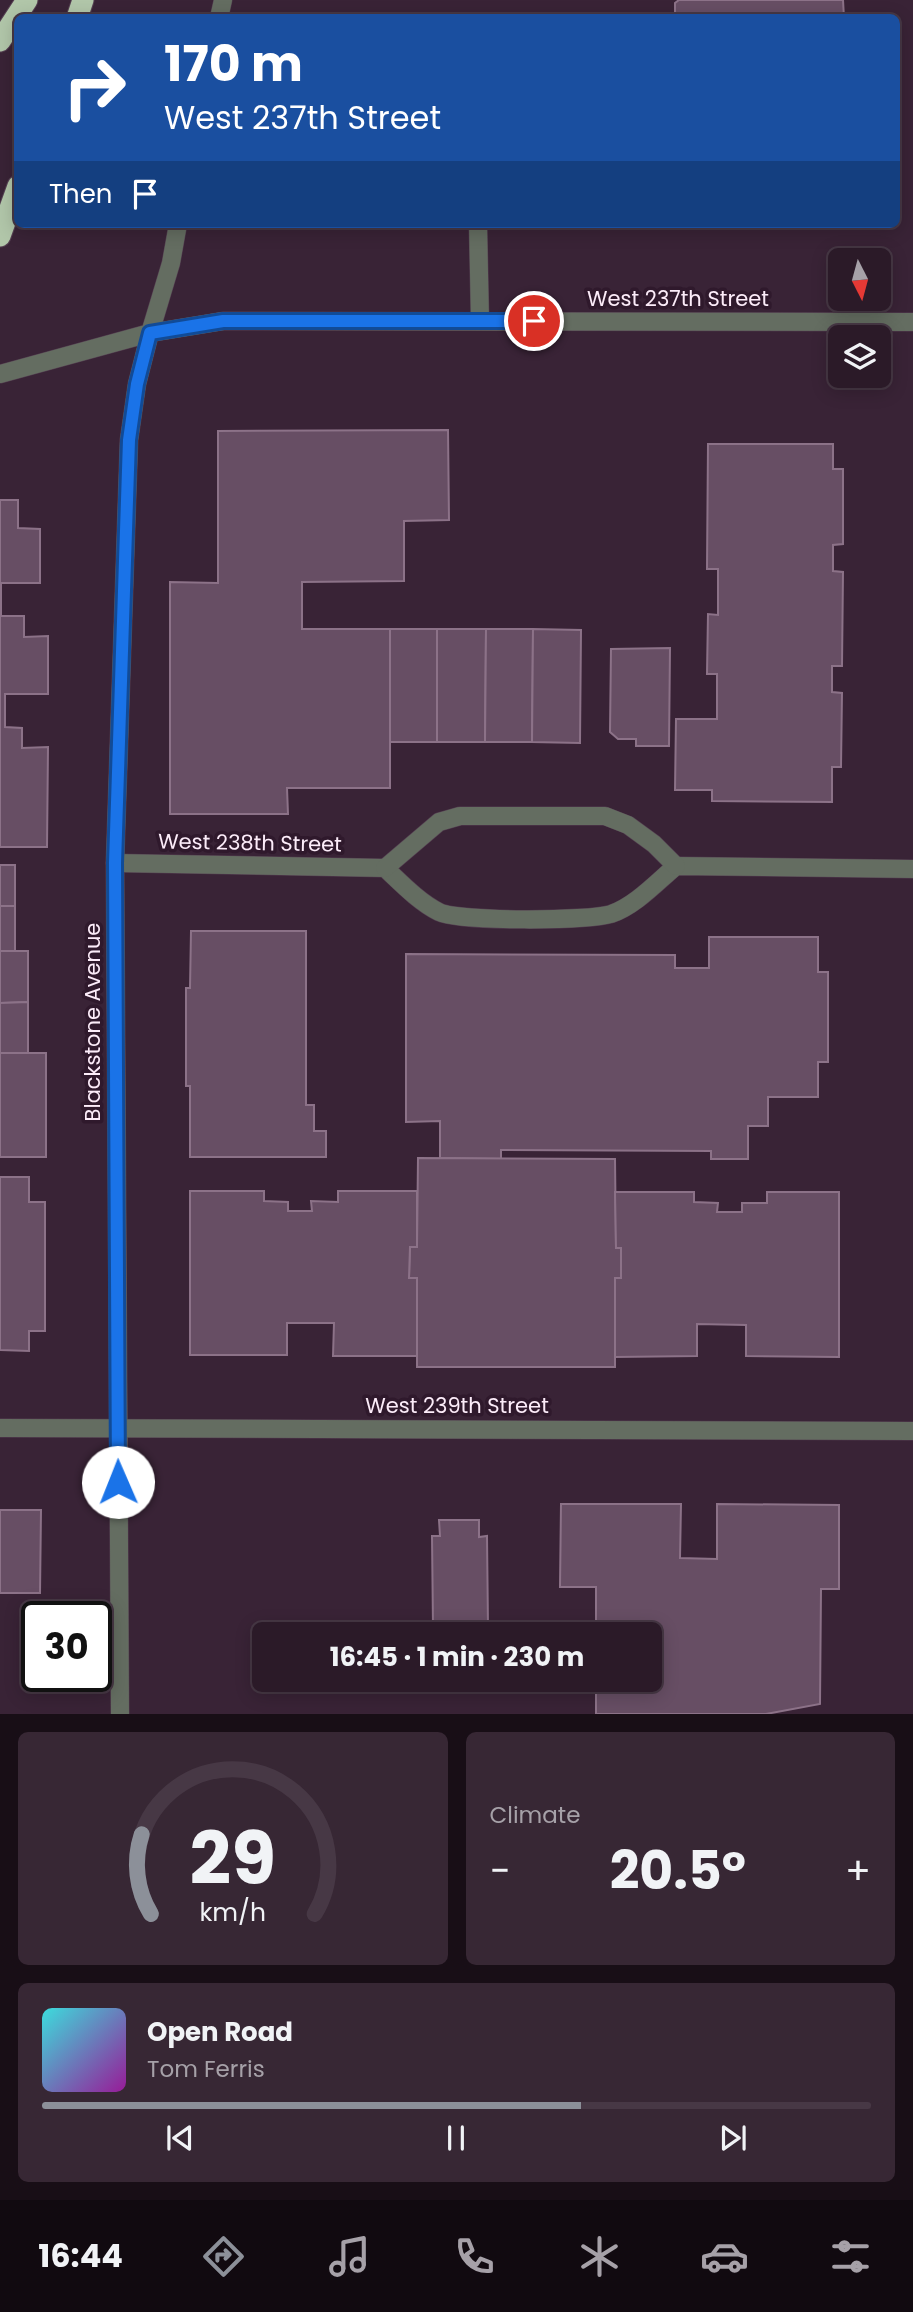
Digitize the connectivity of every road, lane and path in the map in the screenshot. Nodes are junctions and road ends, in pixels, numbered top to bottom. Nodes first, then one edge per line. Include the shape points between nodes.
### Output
1 (14, 20) edge
2 (0, 41) edge
3 (14, 197) edge
4 (177, 228) edge
5 (478, 228) edge
6 (0, 236) edge
7 (480, 321) junction
8 (913, 321) edge
9 (150, 333) junction
10 (0, 374) edge
11 (115, 863) junction
12 (676, 866) junction
13 (385, 868) junction
14 (913, 869) edge
15 (0, 1428) edge
16 (117, 1428) junction
17 (913, 1431) edge
18 (120, 1713) edge

1 - 2 highway
3 - 6 highway
4 - 9 street, Blackstone Avenue
5 - 7 street
7 - 8 street, West 237th Street
7 - 9 street, West 237th Street via 223,321
9 - 10 street, West 237th Street
9 - 11 street, Blackstone Avenue via 129,440
11 - 13 street, West 238th Street
11 - 16 street, Blackstone Avenue
12 - 13 street via 613,914 591,918 461,918 439,912
12 - 13 street via 628,825 605,816 460,816 439,822
12 - 14 street
15 - 16 street, West 239th Street
16 - 17 street, West 239th Street
16 - 18 street, Blackstone Avenue

